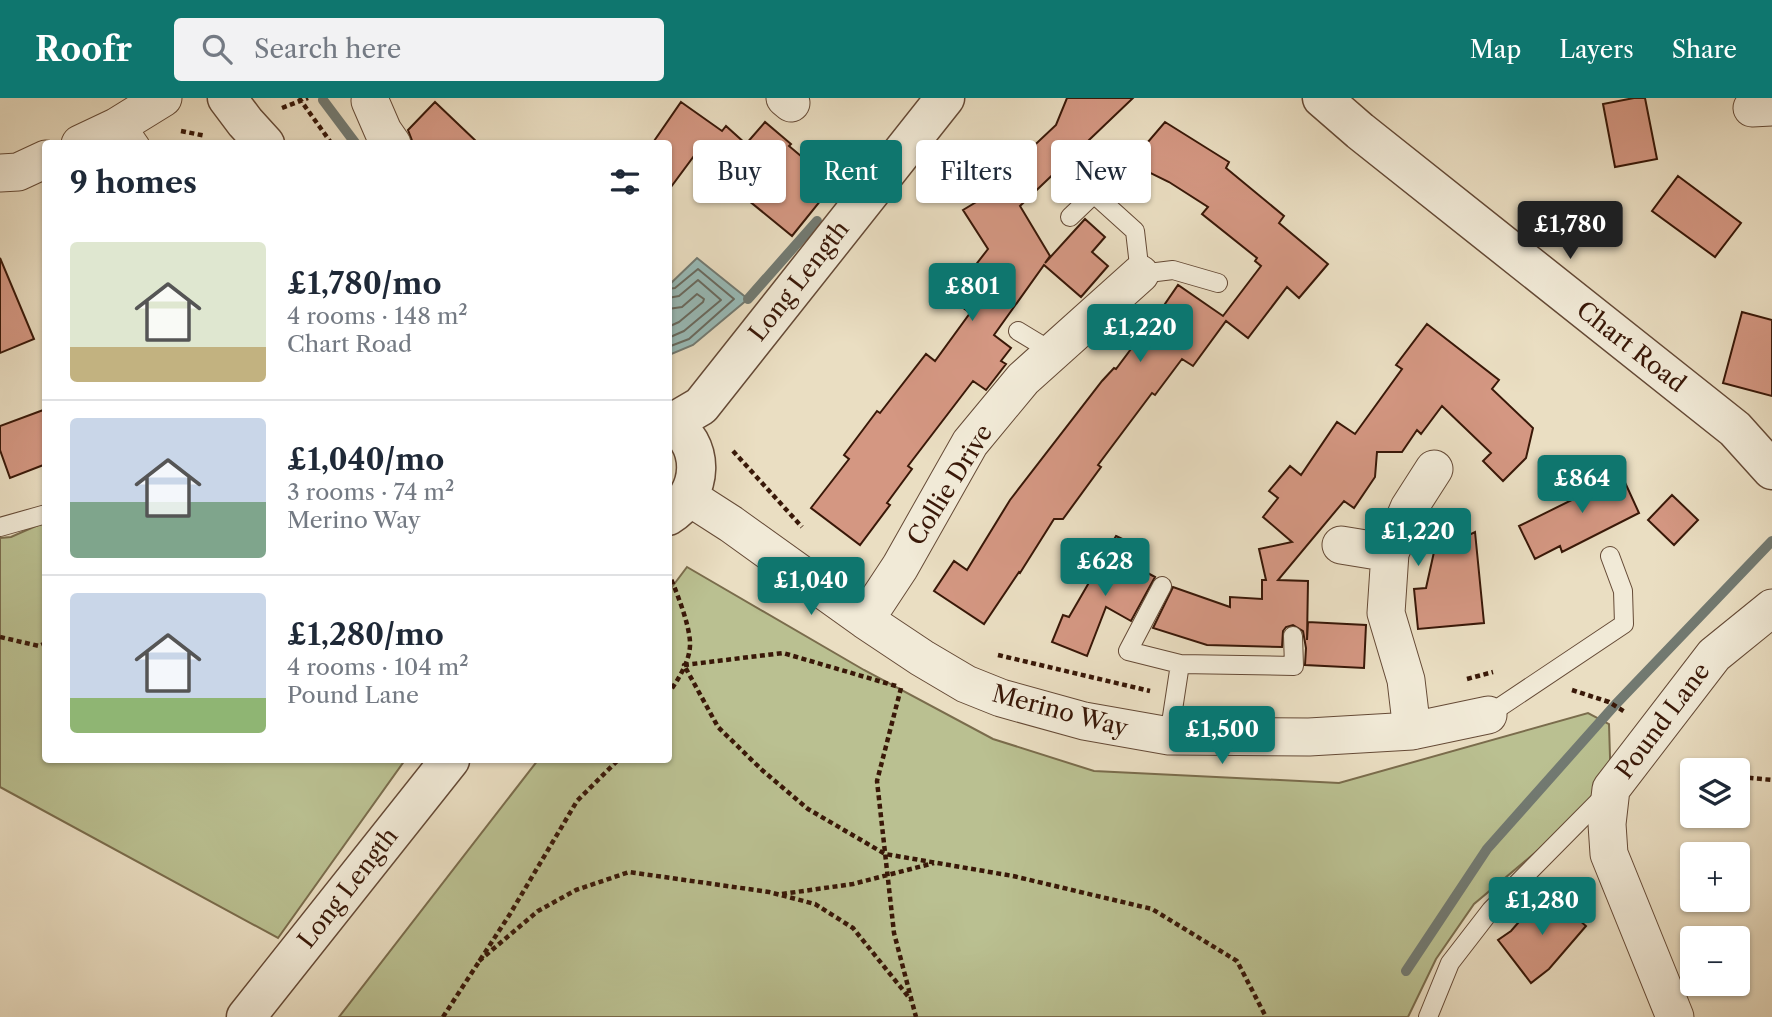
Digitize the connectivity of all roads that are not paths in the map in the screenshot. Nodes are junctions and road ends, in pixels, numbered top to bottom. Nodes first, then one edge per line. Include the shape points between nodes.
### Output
1 (163, 98) edge
2 (227, 98) edge
3 (945, 98) edge
4 (1322, 98) edge
5 (370, 101) dead end
6 (132, 132) edge
7 (97, 140) edge
8 (262, 140) edge
9 (389, 140) edge
10 (42, 161) edge
11 (0, 173) edge
12 (1070, 217) dead end
13 (1140, 274) junction
14 (1218, 283) dead end
15 (1018, 331) dead end
16 (1051, 351) junction
17 (672, 421) edge
18 (672, 424) edge
19 (1434, 470) dead end
20 (1772, 470) edge
21 (679, 507) edge
22 (42, 515) edge
23 (0, 527) edge
24 (1341, 545) dead end
25 (1390, 553) junction
26 (1610, 556) dead end
27 (1162, 586) dead end
28 (1772, 608) edge
29 (865, 620) junction
30 (1293, 636) dead end
31 (1180, 664) junction
32 (1488, 715) joint
33 (1412, 731) junction
34 (1169, 736) junction
35 (448, 763) edge
36 (1611, 789) junction
37 (247, 1017) edge
38 (1428, 1017) edge
39 (1675, 1017) edge

1 - 6 street
2 - 8 street
3 - 17 street, Long Length via 701,406
4 - 20 street, Chart Road via 1735,429
5 - 9 street
6 - 7 street
10 - 11 street via 18,172
12 - 13 lane via 1094,194 1135,231
13 - 14 lane via 1173,270
13 - 16 street, Collie Drive
15 - 16 lane
16 - 29 street, Collie Drive via 970,443
18 - 21 street via 685,434 697,464 696,482
19 - 25 street via 1409,508
21 - 29 street, Merino Way via 731,524
22 - 23 lane
24 - 25 street
25 - 33 street via 1385,613 1406,680
26 - 32 lane via 1623,592 1624,624
27 - 31 lane via 1128,652
28 - 36 street, Pound Lane via 1714,655
29 - 34 street, Merino Way via 966,684 1001,698 1084,722
30 - 31 lane via 1294,666
31 - 34 lane
32 - 33 street, Merino Way
33 - 34 street, Merino Way via 1309,737
35 - 37 street, Long Length
36 - 38 lane via 1491,910 1450,963
36 - 39 street, Pound Lane via 1609,854

